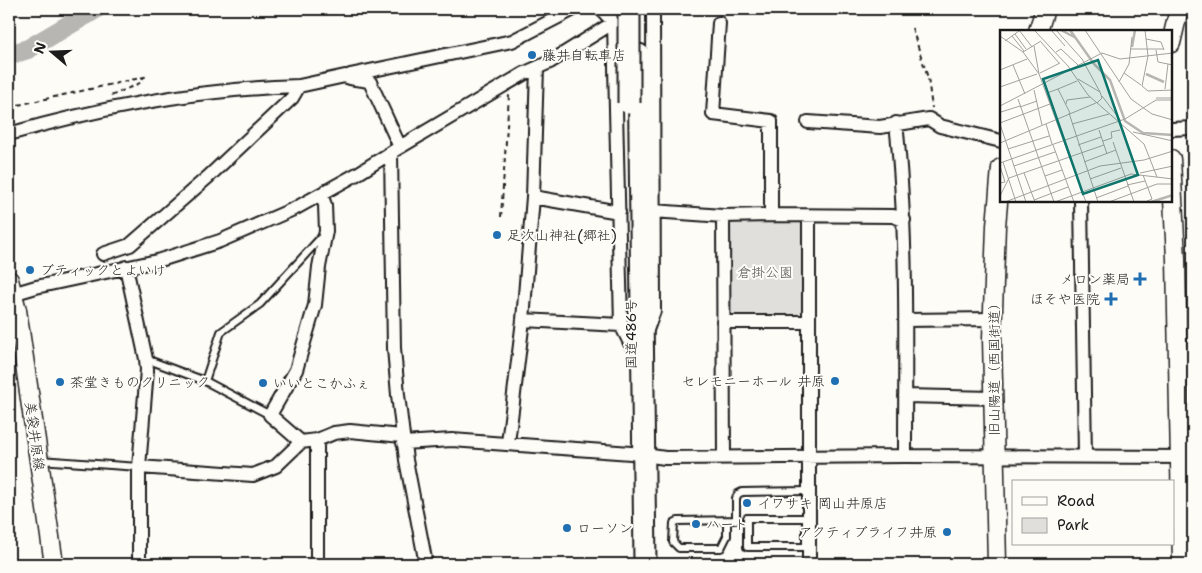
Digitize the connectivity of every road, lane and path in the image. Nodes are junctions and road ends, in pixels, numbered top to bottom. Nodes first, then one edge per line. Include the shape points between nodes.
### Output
1 (574, 9) edge
2 (601, 9) edge
3 (638, 9) edge
4 (652, 9) edge
5 (1045, 9) edge
6 (1179, 9) edge
7 (621, 16) edge
8 (719, 23) dead end
9 (912, 28) dead end
10 (1038, 30) edge
11 (1172, 39) edge
12 (537, 68) junction
13 (149, 76) dead end
14 (345, 76) junction
15 (143, 77) junction
16 (508, 83) junction
17 (298, 86) junction
18 (109, 97) dead end
19 (634, 103) junction
20 (9, 107) edge
21 (932, 120) junction
22 (808, 122) dead end
23 (896, 123) junction
24 (1193, 128) edge
25 (1172, 129) edge
26 (9, 134) edge
27 (1000, 141) edge
28 (395, 150) junction
29 (1172, 179) edge
30 (1000, 180) edge
31 (321, 194) junction
32 (533, 197) junction
33 (1081, 202) edge
34 (653, 211) junction
35 (619, 212) junction
36 (772, 215) junction
37 (723, 216) junction
38 (809, 216) junction
39 (501, 217) dead end
40 (904, 220) junction
41 (326, 231) junction
42 (103, 254) dead end
43 (126, 268) junction
44 (10, 289) edge
45 (993, 319) junction
46 (523, 320) junction
47 (905, 320) junction
48 (723, 322) junction
49 (809, 322) junction
50 (621, 325) junction
51 (637, 345) junction
52 (146, 359) junction
53 (204, 381) junction
54 (905, 396) junction
55 (993, 398) junction
56 (270, 415) junction
57 (317, 440) junction
58 (403, 440) junction
59 (300, 442) junction
60 (508, 444) junction
61 (637, 454) junction
62 (810, 456) junction
63 (905, 456) junction
64 (1085, 456) junction
65 (994, 457) junction
66 (1186, 457) edge
67 (724, 458) junction
68 (38, 460) junction
69 (139, 467) junction
70 (809, 491) junction
71 (809, 518) junction
72 (728, 521) junction
73 (809, 547) junction
74 (54, 564) edge
75 (139, 564) edge
76 (317, 564) edge
77 (426, 564) edge
78 (632, 564) edge
79 (645, 564) edge
80 (809, 564) edge
81 (997, 564) edge
82 (1182, 564) edge

1 - 14 street via 512,41
2 - 7 street
3 - 7 street
3 - 19 highway
4 - 34 street
5 - 10 street
6 - 11 street
7 - 12 street
7 - 19 highway, bridge
7 - 35 street
8 - 36 street via 713,114 772,121
9 - 21 path via 929,83
12 - 16 street
12 - 32 street
13 - 15 path
14 - 17 street
14 - 28 street via 370,82
15 - 18 path via 142,82
15 - 20 path
16 - 28 street
16 - 39 path
17 - 26 street via 231,90 104,110
17 - 42 street via 292,98 130,245
19 - 51 highway, 国道486号
21 - 23 street
21 - 27 street via 940,126
22 - 23 street via 873,126
23 - 40 street
24 - 25 street
28 - 31 street
28 - 58 street via 394,348
29 - 66 street
30 - 45 street, 旧山陽道（西国街道）
31 - 41 street
31 - 43 street via 220,241 157,262
32 - 35 street
32 - 46 street
33 - 64 street
34 - 37 street
34 - 51 street via 654,311
35 - 50 street
36 - 37 street
36 - 38 street
37 - 48 street
38 - 40 street via 893,216
38 - 49 street
40 - 47 street
41 - 53 lane via 260,304 221,332
41 - 56 street via 316,305 296,370
43 - 44 street
43 - 52 street
44 - 68 street, 美袋井原線 via 17,310
45 - 47 street
45 - 55 street, 旧山陽道（西国街道）
46 - 50 street
46 - 60 street
47 - 54 street
48 - 49 street
48 - 67 street
49 - 62 street
50 - 51 street
51 - 61 highway, 国道486号
52 - 53 lane
52 - 69 street via 147,383
53 - 56 lane
54 - 55 street
54 - 63 street
55 - 65 street, 旧山陽道（西国街道）
56 - 59 street
57 - 58 street via 350,431
57 - 59 street
57 - 76 street
58 - 60 street
58 - 77 street
59 - 69 street via 276,466 253,475
60 - 61 street
61 - 67 street via 665,458
61 - 78 highway, 国道486号
61 - 79 highway, 国道486号
62 - 63 street
62 - 67 street
62 - 70 street
63 - 65 street
64 - 65 street
64 - 66 street
65 - 81 street, 旧山陽道（西国街道）
66 - 82 street
68 - 69 lane
68 - 74 street, 美袋井原線
69 - 75 street
70 - 71 street
70 - 72 lane via 742,492 736,498 736,520
71 - 73 street
71 - 73 lane via 747,518 747,547
72 - 72 lane via 678,521 674,523 673,542 679,548 721,548 727,536
73 - 80 street

